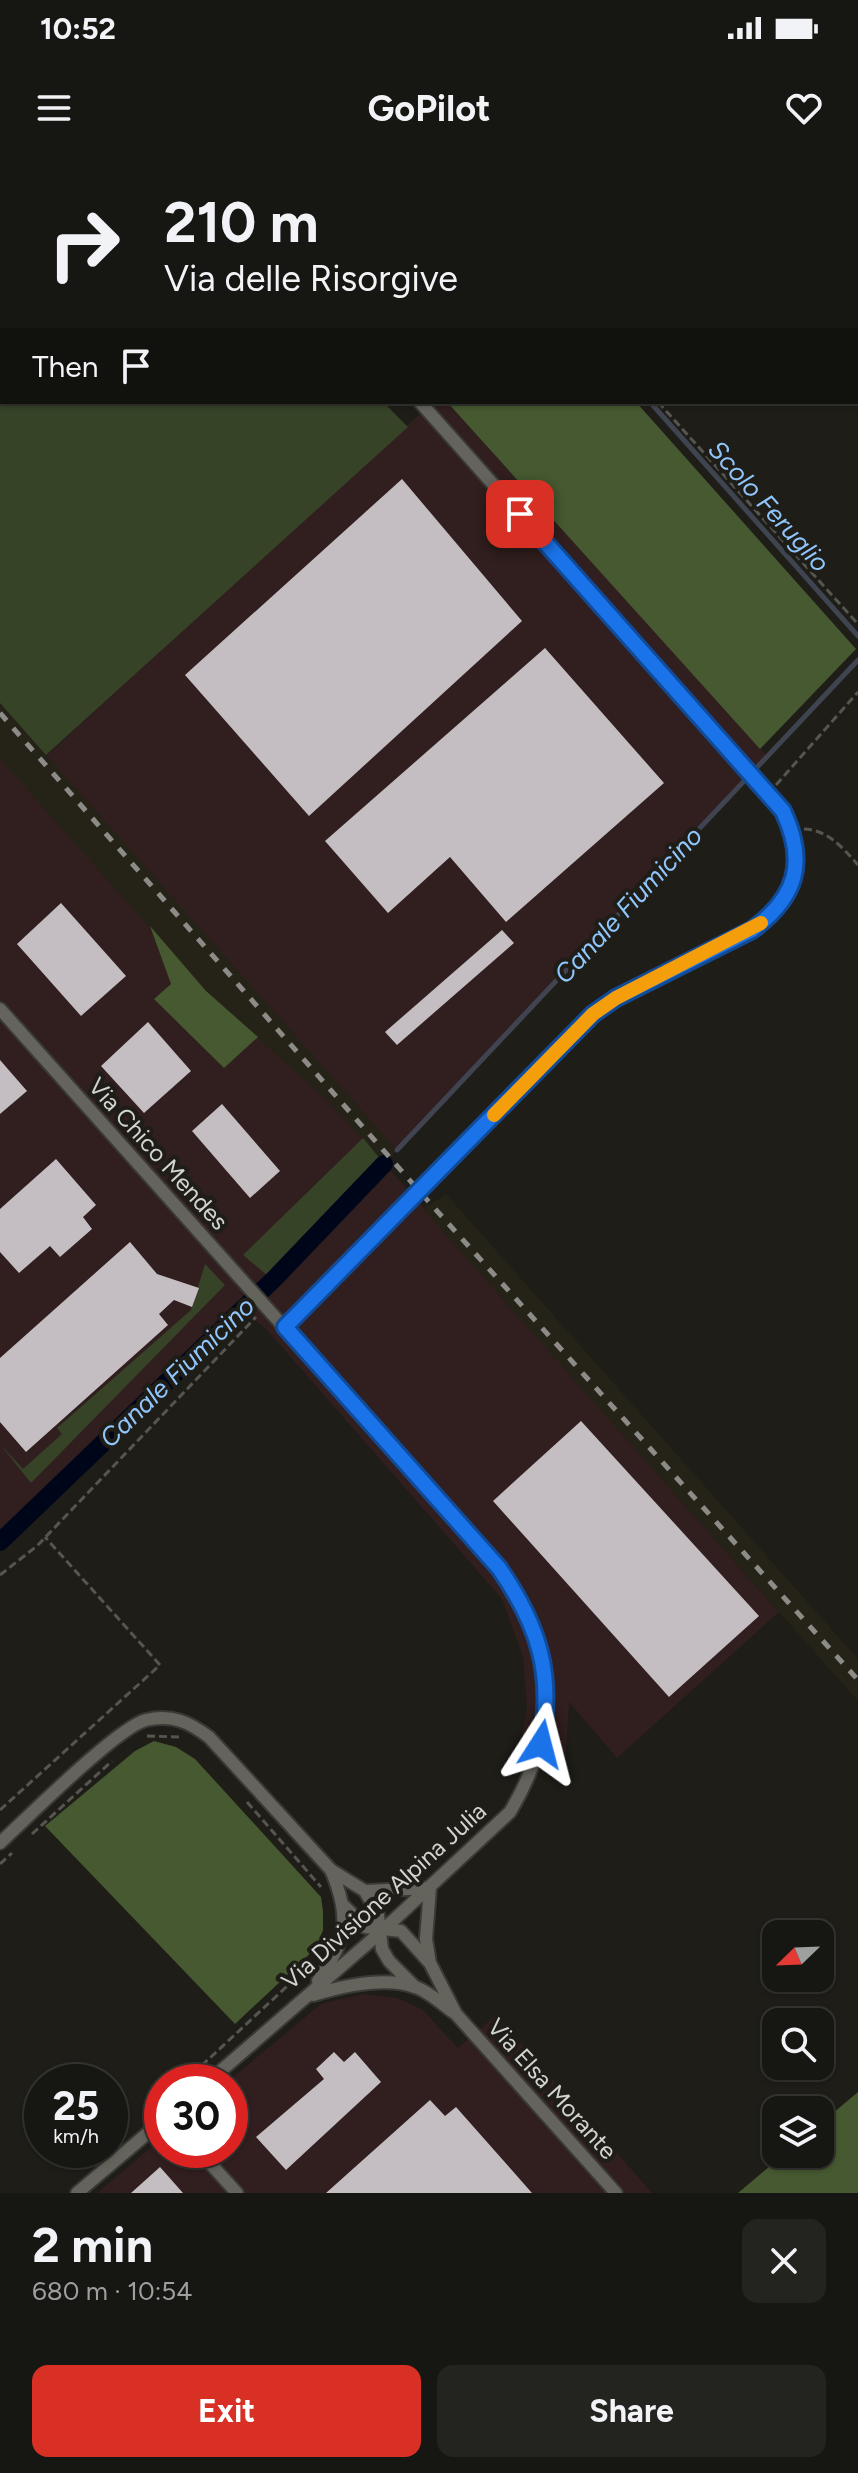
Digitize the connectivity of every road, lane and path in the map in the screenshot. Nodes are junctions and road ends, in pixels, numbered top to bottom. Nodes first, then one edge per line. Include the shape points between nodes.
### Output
1 (422, 404) edge
2 (660, 404) edge
3 (858, 624) edge
4 (858, 692) edge
5 (765, 791) junction
6 (792, 831) junction
7 (858, 865) edge
8 (0, 1009) edge
9 (266, 1307) junction
10 (285, 1327) junction
11 (45, 1537) junction
12 (0, 1575) edge
13 (145, 1737) dead end
14 (189, 1742) dead end
15 (115, 1759) dead end
16 (245, 1800) dead end
17 (0, 1810) edge
18 (30, 1836) dead end
19 (0, 1843) edge
20 (20, 1845) dead end
21 (0, 1864) edge
22 (331, 1870) junction
23 (430, 1888) junction
24 (365, 1891) junction
25 (325, 1892) dead end
26 (344, 1906) junction
27 (382, 1931) junction
28 (319, 1955) dead end
29 (430, 1963) junction
30 (415, 1987) junction
31 (307, 1997) junction
32 (456, 2014) junction
33 (203, 2064) edge
34 (229, 2064) edge
35 (144, 2137) edge
36 (214, 2168) edge
37 (86, 2189) edge
38 (77, 2193) edge
39 (237, 2193) edge
40 (616, 2193) edge

1 - 5 street
2 - 3 path
4 - 5 path
5 - 6 street
6 - 7 path via 824,834
6 - 10 street via 793,881 772,916 593,1014
8 - 9 street, Via Chico Mendes
9 - 10 street, Via Chico Mendes
9 - 11 path
10 - 23 street, Via Divisione Alpina Julia via 499,1568 522,1601 536,1636 546,1676 547,1713 534,1765 510,1812
11 - 12 path
11 - 17 path via 160,1665
13 - 14 path via 162,1734
15 - 18 path
16 - 25 path
19 - 22 street via 131,1725 170,1718 209,1737
20 - 21 path
22 - 24 street
22 - 26 street
23 - 24 street
23 - 27 street, Via Divisione Alpina Julia
23 - 29 street, Via Elsa Morante
24 - 27 street
26 - 27 street via 365,1927
26 - 31 street via 336,1955
27 - 29 street, Via Elsa Morante via 401,1931
27 - 30 street, Via Elsa Morante via 382,1949 389,1961
27 - 31 street, Via Divisione Alpina Julia
28 - 33 path
29 - 32 street, Via Elsa Morante
30 - 31 street via 358,1984
30 - 32 street, Via Elsa Morante
31 - 34 street, Via Divisione Alpina Julia
32 - 40 street, Via Elsa Morante
35 - 37 street
36 - 39 street
37 - 38 street

